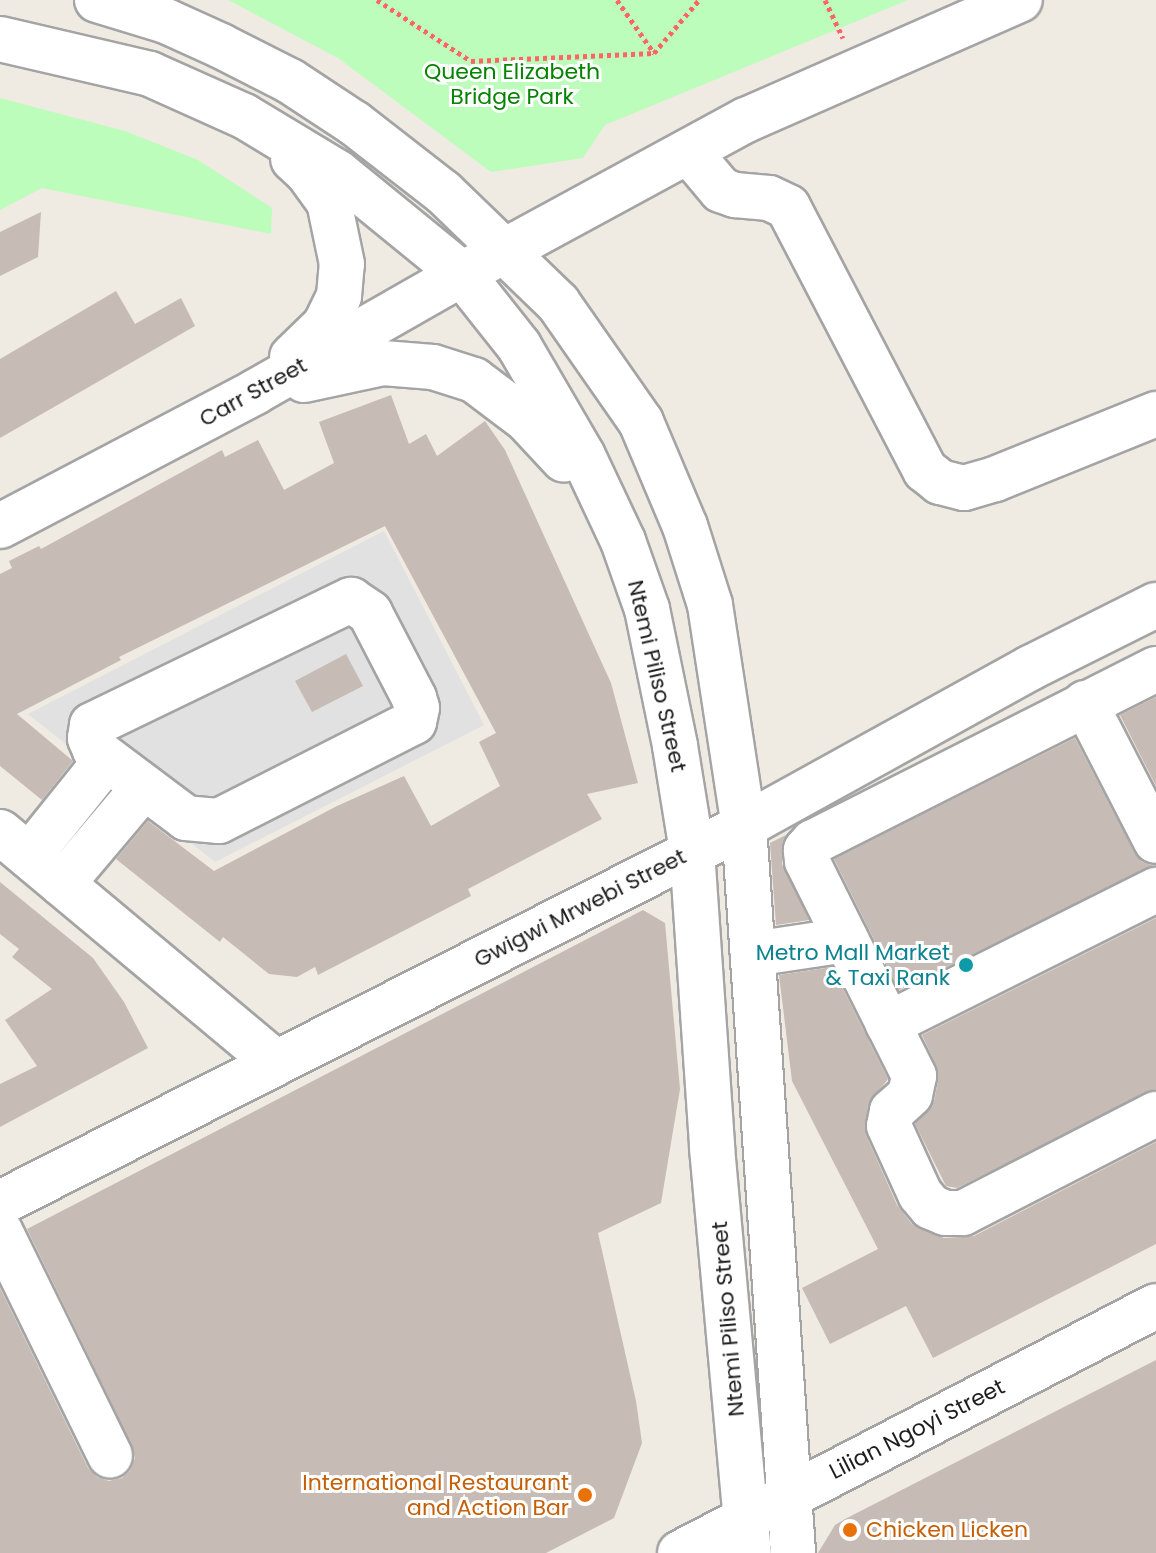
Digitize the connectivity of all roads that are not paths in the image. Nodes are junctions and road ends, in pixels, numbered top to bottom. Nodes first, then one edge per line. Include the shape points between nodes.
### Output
1 (97, 0) edge
2 (1020, 0) edge
3 (945, 15) edge
4 (0, 39) edge
5 (244, 116) junction
6 (689, 152) junction
7 (504, 252) junction
8 (462, 274) junction
9 (255, 392) junction
10 (1156, 414) edge
11 (605, 505) junction
12 (0, 526) edge
13 (1156, 605) edge
14 (1030, 668) junction
15 (1156, 669) edge
16 (1068, 711) junction
17 (107, 759) junction
18 (144, 787) junction
19 (744, 826) junction
20 (1156, 841) edge
21 (14, 844) edge
22 (692, 851) junction
23 (815, 876) junction
24 (62, 884) junction
25 (1156, 890) edge
26 (749, 891) junction
27 (846, 940) junction
28 (753, 954) junction
29 (888, 1024) junction
30 (276, 1063) junction
31 (1156, 1114) edge
32 (0, 1203) edge
33 (0, 1231) edge
34 (1156, 1306) edge
35 (110, 1456) dead end
36 (789, 1494) junction
37 (748, 1536) edge
38 (680, 1553) edge
39 (793, 1553) edge

1 - 7 street via 166,21 290,81 443,192
2 - 3 street, Carr Street
3 - 6 street, Carr Street
4 - 5 street, Ntemi Piliso Street via 150,74
5 - 8 street, Ntemi Piliso Street via 337,172
5 - 9 street via 307,172 329,202 342,264 339,296 325,325
6 - 7 street, Carr Street
6 - 10 street via 721,190 769,198 788,207 925,470 940,482 964,488 995,479
7 - 8 street, Carr Street
7 - 19 street via 558,303 601,360 641,422 685,526 710,605
8 - 9 street, Carr Street
8 - 11 street, Ntemi Piliso Street via 519,346
9 - 11 street via 383,363 433,367 474,380 527,420
9 - 12 street, Carr Street
11 - 22 street, Ntemi Piliso Street via 647,609
13 - 14 street, Gwigwi Mrwebi Street
14 - 16 street
14 - 19 street, Gwigwi Mrwebi Street
15 - 16 street
16 - 20 street
16 - 23 street via 813,842 806,850
17 - 18 street
17 - 18 street via 95,750 92,725 329,608 351,600 370,613 414,698 414,722 219,821 186,818
17 - 21 street
18 - 24 street
19 - 22 street, Gwigwi Mrwebi Street
19 - 26 street
21 - 24 street
22 - 30 street, Gwigwi Mrwebi Street
22 - 37 street, Ntemi Piliso Street via 712,1148
23 - 26 street
23 - 27 street
24 - 30 street
25 - 29 street
26 - 28 street
27 - 28 street
27 - 29 street
28 - 36 street
29 - 31 street via 914,1076 910,1095 892,1111 889,1126 920,1194 945,1213 963,1213
30 - 32 street, Gwigwi Mrwebi Street
33 - 35 street
34 - 36 street, Lilian Ngoyi Street
36 - 37 street, Lilian Ngoyi Street
36 - 39 street
37 - 38 street, Lilian Ngoyi Street

